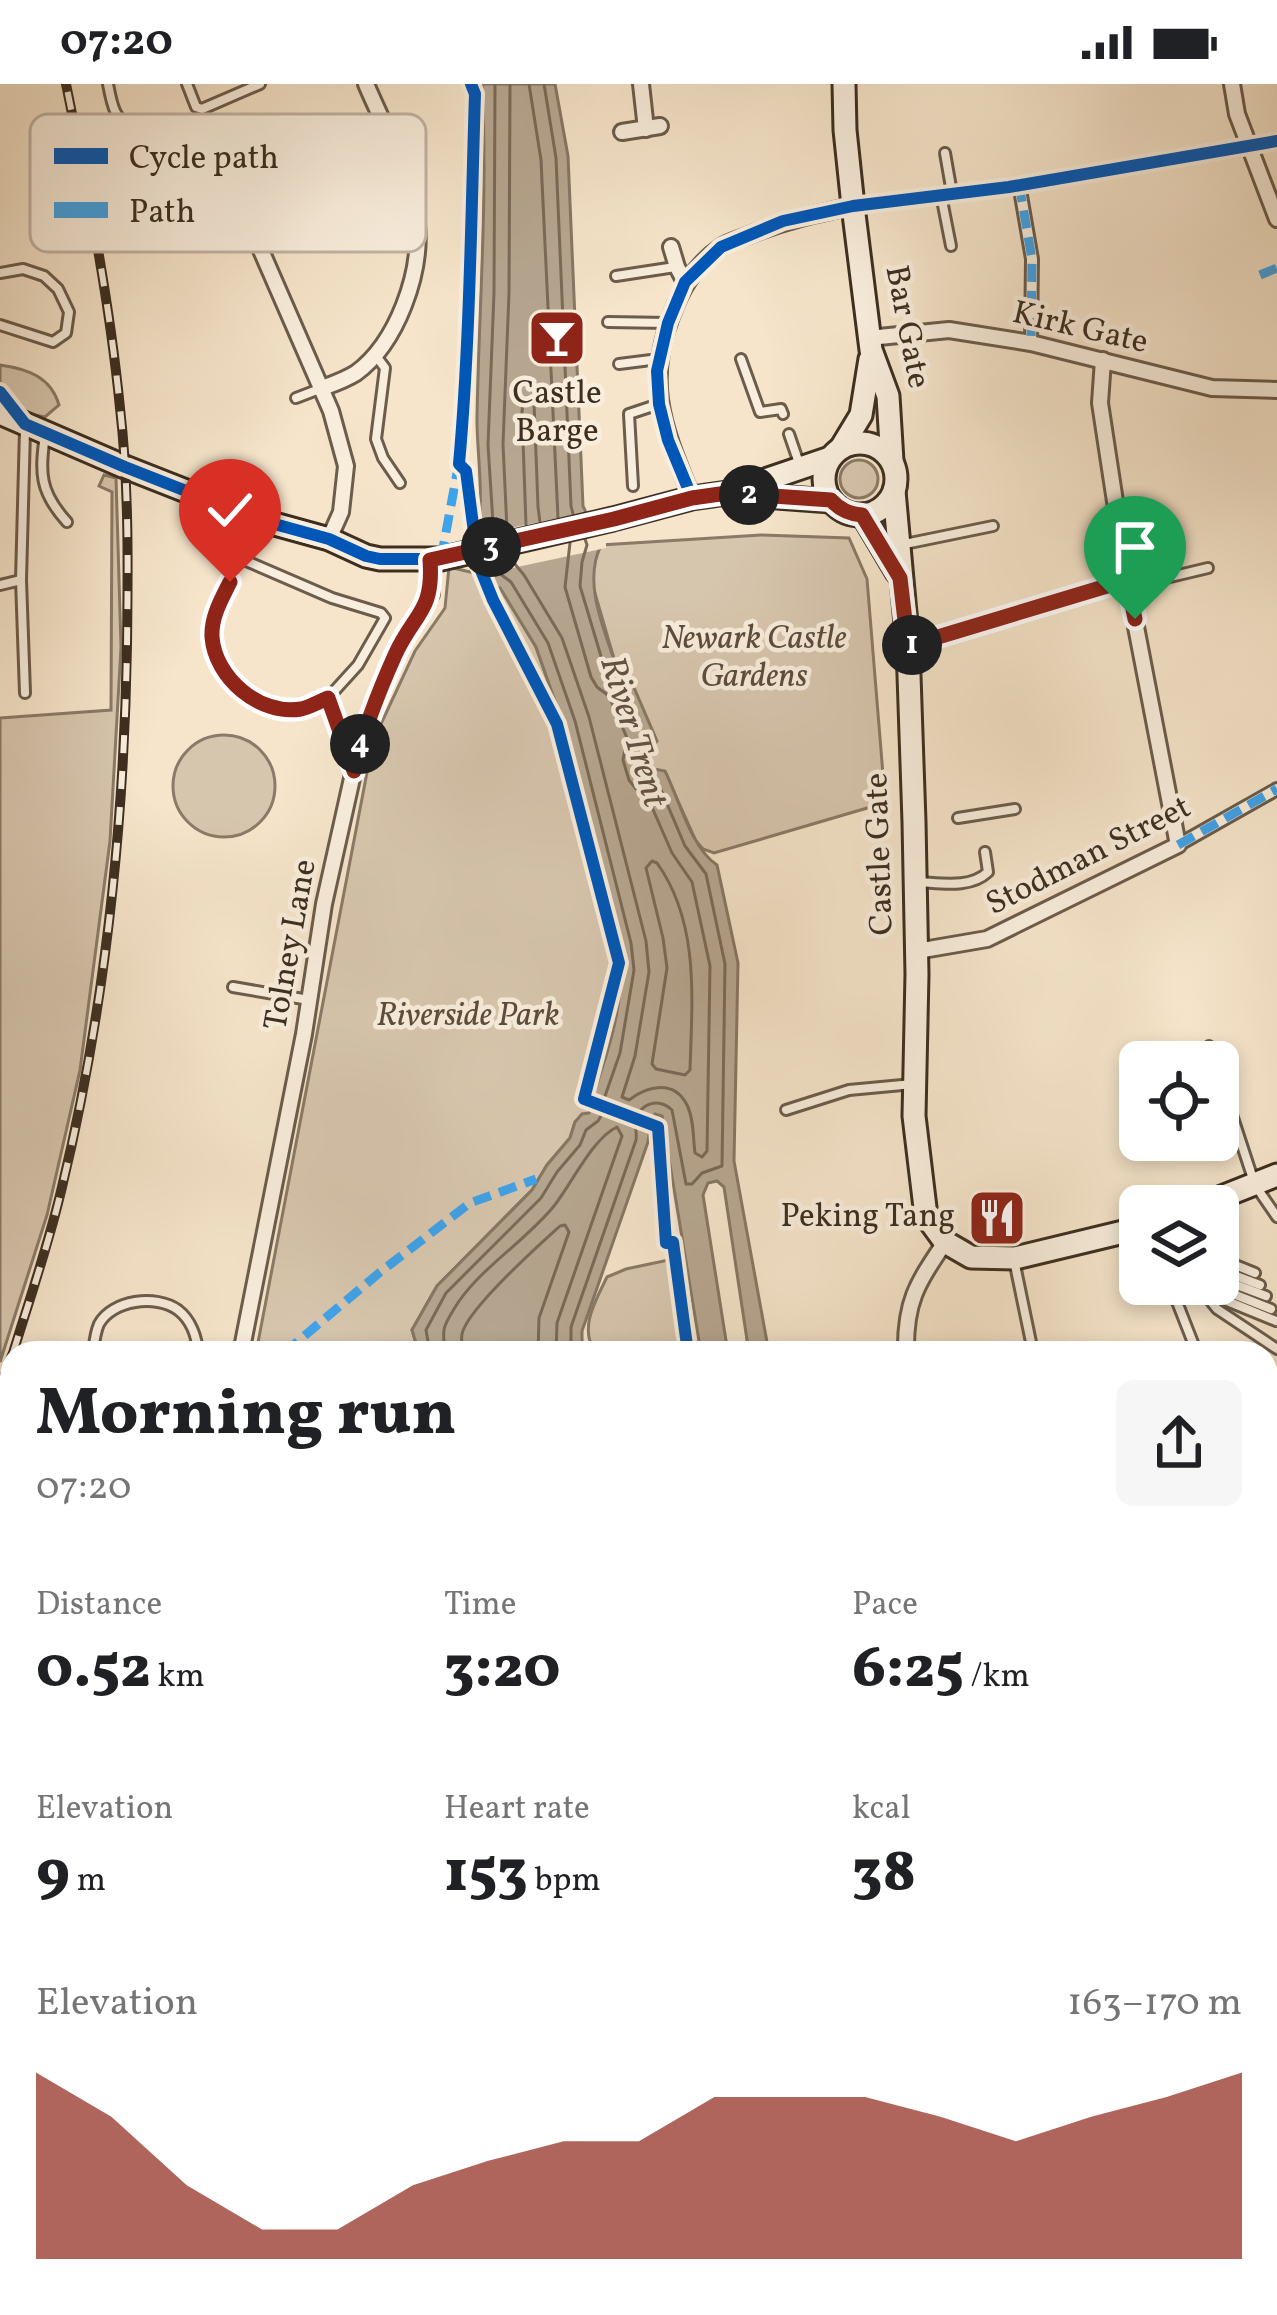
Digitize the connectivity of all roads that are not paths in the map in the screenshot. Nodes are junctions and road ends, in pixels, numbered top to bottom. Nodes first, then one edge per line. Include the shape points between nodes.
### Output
1 (108, 84) edge
2 (188, 84) edge
3 (260, 84) edge
4 (366, 84) edge
5 (641, 84) edge
6 (844, 84) edge
7 (1232, 84) edge
8 (115, 114) edge
9 (378, 114) edge
10 (622, 132) dead end
11 (1252, 147) junction
12 (945, 153) dead end
13 (1019, 184) junction
14 (946, 194) junction
15 (897, 200) dead end
16 (877, 203) dead end
17 (853, 206) junction
18 (1277, 219) edge
19 (951, 246) dead end
20 (671, 247) dead end
21 (262, 252) edge
22 (417, 252) edge
23 (677, 267) junction
24 (0, 273) edge
25 (616, 276) dead end
26 (685, 282) junction
27 (608, 322) dead end
28 (668, 323) junction
29 (0, 325) edge
30 (1031, 343) junction
31 (870, 344) junction
32 (375, 355) junction
33 (659, 359) junction
34 (741, 359) dead end
35 (1103, 360) junction
36 (620, 364) dead end
37 (322, 388) junction
38 (1277, 390) edge
39 (296, 398) dead end
40 (659, 404) junction
41 (0, 413) edge
42 (783, 414) dead end
43 (35, 428) junction
44 (789, 434) dead end
45 (836, 453) junction
46 (892, 461) junction
47 (800, 468) junction
48 (400, 483) dead end
49 (633, 486) dead end
50 (894, 490) junction
51 (727, 493) junction
52 (692, 498) junction
53 (831, 500) junction
54 (862, 515) junction
55 (67, 522) dead end
56 (993, 526) dead end
57 (329, 539) junction
58 (898, 546) junction
59 (430, 560) junction
60 (1208, 568) dead end
61 (900, 578) junction
62 (21, 580) junction
63 (1128, 584) junction
64 (0, 585) edge
65 (908, 646) junction
66 (25, 693) dead end
67 (328, 698) junction
68 (354, 771) junction
69 (1277, 789) edge
70 (1015, 809) dead end
71 (958, 818) dead end
72 (1178, 845) junction
73 (985, 852) dead end
74 (915, 882) junction
75 (917, 951) junction
76 (233, 987) dead end
77 (309, 1000) junction
78 (914, 1084) junction
79 (786, 1110) dead end
80 (1239, 1134) edge
81 (1277, 1174) edge
82 (1256, 1185) junction
83 (1239, 1191) edge
84 (1277, 1217) edge
85 (1119, 1233) edge
86 (945, 1242) junction
87 (1013, 1258) junction
88 (1239, 1267) edge
89 (1255, 1274) dead end
90 (1239, 1277) edge
91 (1260, 1285) dead end
92 (1239, 1286) edge
93 (1266, 1296) dead end
94 (1239, 1299) edge
95 (1239, 1304) edge
96 (1178, 1305) edge
97 (1214, 1305) edge
98 (1270, 1309) dead end
99 (1276, 1321) edge
100 (94, 1341) edge
101 (197, 1341) edge
102 (243, 1341) edge
103 (907, 1341) edge
104 (1031, 1341) edge
105 (1192, 1341) edge
106 (1259, 1341) edge

1 - 8 lane
2 - 3 lane via 202,109
4 - 9 street
5 - 10 street via 653,128
6 - 17 main road, Bar Gate
7 - 11 street
11 - 13 street
11 - 18 street
12 - 14 lane
13 - 14 street
13 - 30 street via 1032,259
14 - 15 street
14 - 19 lane
16 - 17 street
17 - 26 street via 783,220 722,247
17 - 31 main road, Bar Gate
20 - 23 street
21 - 37 street
22 - 32 street via 392,330
23 - 25 lane
23 - 26 street
24 - 29 lane via 44,276 69,312 65,333 53,342
26 - 28 street
27 - 28 lane
28 - 33 street
30 - 31 street, Kirk Gate via 949,330
30 - 35 street, Kirk Gate
31 - 45 main road via 861,415
31 - 46 main road, Bar Gate via 888,396
32 - 37 street
32 - 48 lane via 385,368 378,449
33 - 36 lane
33 - 40 street
34 - 42 lane via 760,412
35 - 38 street, Kirk Gate via 1212,388
35 - 63 street via 1100,403
37 - 39 lane
37 - 57 street via 346,466
40 - 49 lane via 629,414
40 - 52 street
41 - 43 main road
43 - 55 lane via 44,487
43 - 57 main road via 260,520
43 - 62 lane
44 - 47 lane
45 - 46 main road via 863,443
45 - 47 main road
45 - 53 main road via 824,479
46 - 50 main road
47 - 51 main road
50 - 54 main road via 882,507
50 - 58 main road, Castle Gate
51 - 52 main road
51 - 53 main road
52 - 59 main road
53 - 54 main road
54 - 61 main road
56 - 58 lane
57 - 59 main road via 366,556
58 - 61 main road, Castle Gate
59 - 68 street, Tolney Lane via 430,594 363,729
60 - 63 lane
61 - 65 main road, Castle Gate
62 - 64 lane
62 - 66 lane
63 - 65 lane
63 - 72 street
65 - 74 main road, Castle Gate via 922,821
67 - 67 lane via 385,618 237,557 215,613 220,665 263,705 299,709
67 - 68 lane
68 - 77 street, Tolney Lane
69 - 72 street, Stodman Street
70 - 71 lane
72 - 75 street, Stodman Street via 987,939
73 - 74 lane via 983,878
74 - 75 main road, Castle Gate
75 - 78 main road, Castle Gate
76 - 77 lane
77 - 102 street, Tolney Lane
78 - 79 lane via 849,1090
78 - 86 main road, Castle Gate via 926,1216
80 - 82 lane
81 - 82 main road
82 - 83 main road
82 - 84 lane
85 - 87 main road
86 - 87 main road via 971,1257
86 - 103 street via 908,1308
87 - 104 lane
88 - 89 lane
90 - 91 lane
92 - 93 lane
94 - 98 lane
95 - 99 lane
96 - 105 lane
97 - 106 lane
100 - 101 lane via 108,1313 153,1302 176,1308

